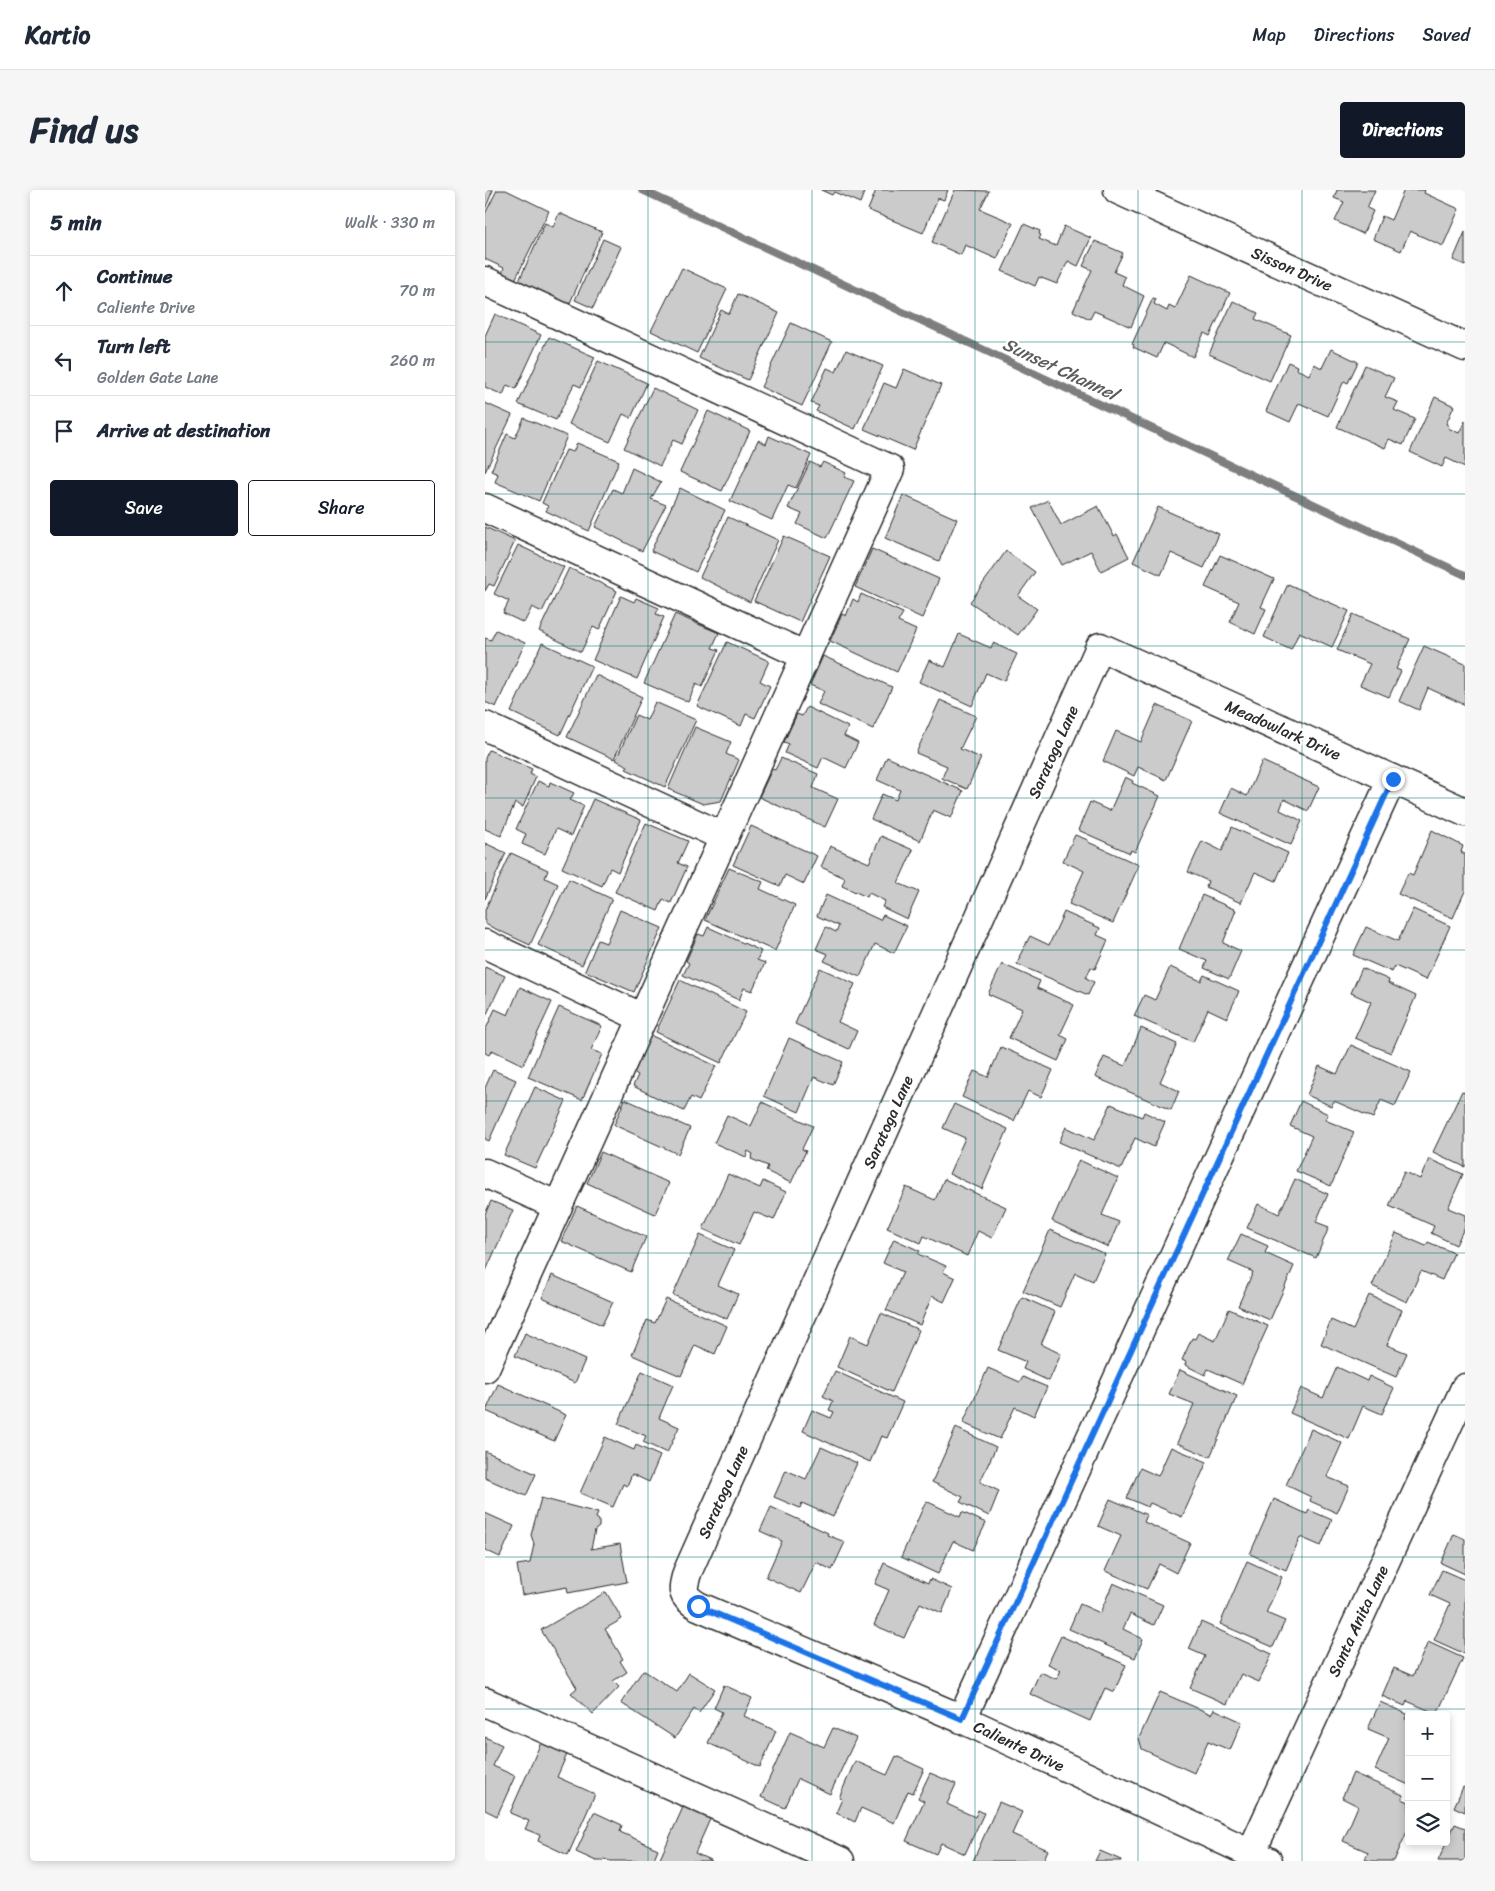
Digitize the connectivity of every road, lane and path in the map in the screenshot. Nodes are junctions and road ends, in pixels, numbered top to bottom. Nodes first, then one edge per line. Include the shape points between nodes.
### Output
1 (1118, 190) edge
2 (485, 281) edge
3 (1465, 347) edge
4 (485, 508) edge
5 (1100, 647) joint
6 (806, 656) junction
7 (485, 726) edge
8 (1393, 779) junction
9 (1465, 812) edge
10 (724, 837) junction
11 (485, 944) edge
12 (643, 1018) junction
13 (485, 1173) edge
14 (557, 1206) junction
15 (485, 1368) edge
16 (1465, 1388) edge
17 (686, 1598) joint
18 (485, 1702) edge
19 (962, 1719) junction
20 (1260, 1857) edge
21 (840, 1861) edge

1 - 3 street, Sisson Drive
2 - 6 street via 890,469
4 - 6 street
5 - 8 street, Meadowlark Drive
5 - 17 street, Saratoga Lane via 687,1573
6 - 10 street
7 - 10 street
8 - 9 street, Meadowlark Drive
8 - 19 street
10 - 12 street
11 - 12 street
12 - 14 street
13 - 14 street
14 - 15 street
16 - 20 street, Santa Anita Lane
17 - 19 street, Caliente Drive via 707,1610
18 - 21 street
19 - 20 street, Caliente Drive

